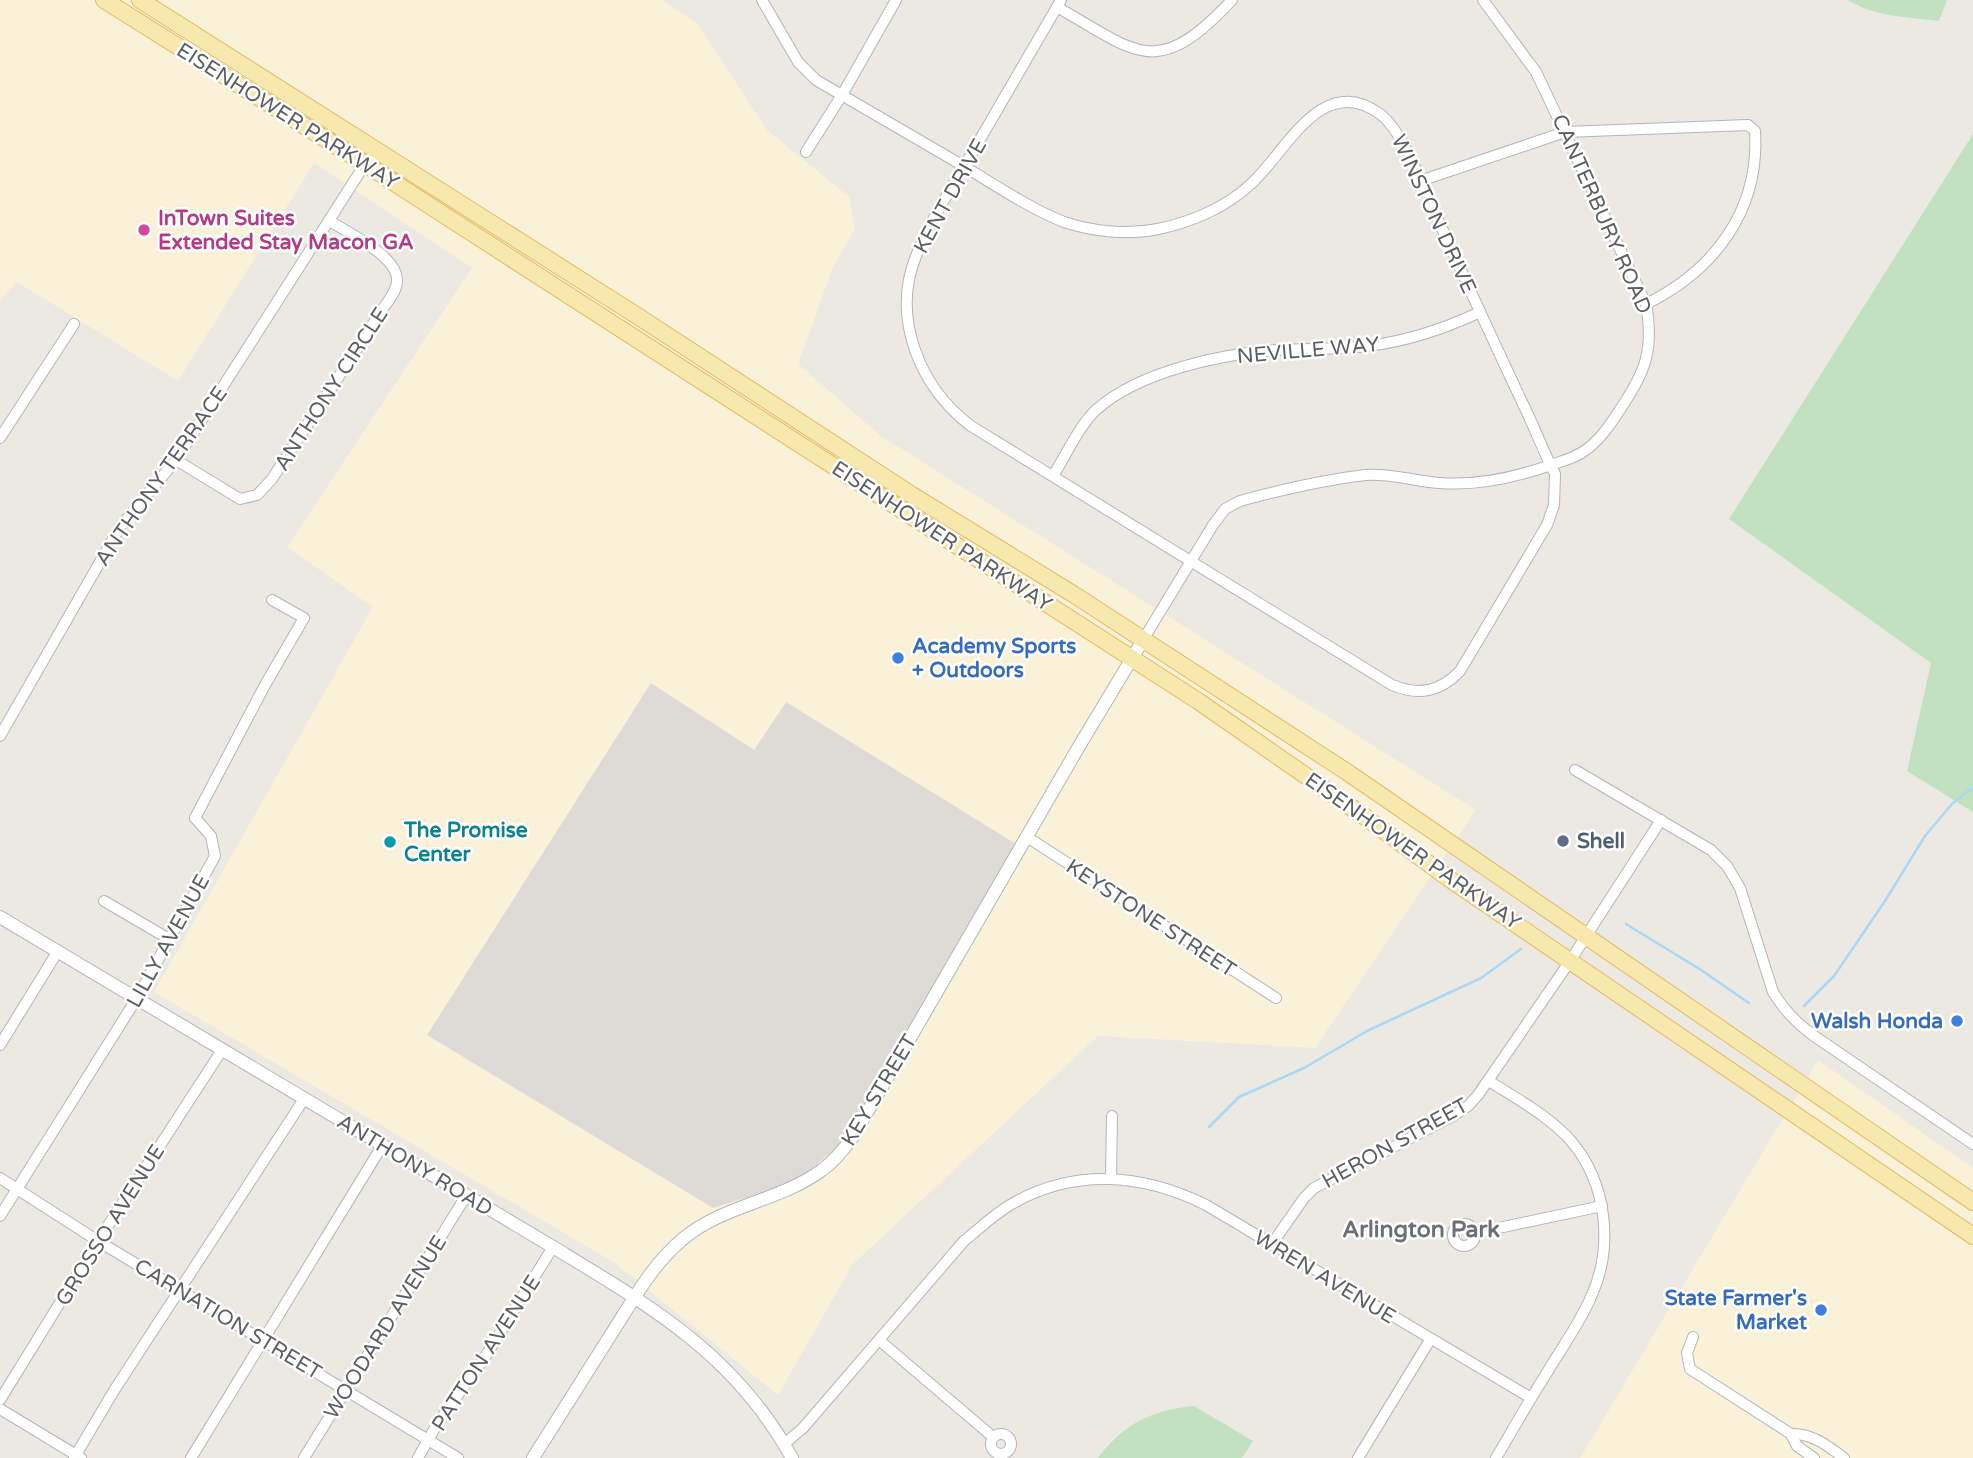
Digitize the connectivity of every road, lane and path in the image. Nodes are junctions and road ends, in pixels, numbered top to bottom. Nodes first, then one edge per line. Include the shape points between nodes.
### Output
1 (104, 0) edge
2 (140, 0) edge
3 (762, 0) edge
4 (896, 0) edge
5 (1232, 0) edge
6 (1483, 0) edge
7 (1059, 4) edge
8 (842, 95) junction
9 (1565, 132) junction
10 (377, 151) junction
11 (806, 152) dead end
12 (365, 164) junction
13 (965, 167) junction
14 (1420, 181) junction
15 (330, 221) junction
16 (1646, 304) junction
17 (1480, 312) junction
18 (74, 324) dead end
19 (0, 438) edge
20 (176, 460) junction
21 (1550, 465) junction
22 (1053, 476) junction
23 (1191, 562) junction
24 (272, 600) dead end
25 (1143, 640) junction
26 (1132, 657) junction
27 (0, 736) edge
28 (1576, 770) dead end
29 (1661, 820) junction
30 (1027, 837) junction
31 (104, 901) dead end
32 (0, 916) edge
33 (1586, 936) junction
34 (169, 939) junction
35 (58, 951) junction
36 (1570, 961) junction
37 (137, 998) junction
38 (1276, 998) dead end
39 (0, 1045) edge
40 (222, 1051) junction
41 (1489, 1081) junction
42 (304, 1099) junction
43 (1112, 1116) dead end
44 (1973, 1144) edge
45 (382, 1146) junction
46 (0, 1178) edge
47 (1111, 1178) junction
48 (17, 1189) junction
49 (466, 1196) junction
50 (1973, 1202) edge
51 (1602, 1206) junction
52 (0, 1216) edge
53 (1475, 1233) dead end
54 (1973, 1236) edge
55 (98, 1241) junction
56 (1272, 1244) junction
57 (553, 1247) junction
58 (180, 1290) junction
59 (635, 1297) junction
60 (1693, 1337) dead end
61 (264, 1339) junction
62 (880, 1340) junction
63 (1430, 1340) junction
64 (346, 1390) junction
65 (1531, 1398) junction
66 (0, 1400) edge
67 (0, 1409) edge
68 (1791, 1434) junction
69 (993, 1437) dead end
70 (429, 1441) junction
71 (784, 1444) junction
72 (77, 1457) edge
73 (191, 1458) edge
74 (304, 1458) edge
75 (418, 1458) edge
76 (457, 1458) edge
77 (533, 1458) edge
78 (792, 1458) edge
79 (1358, 1458) edge
80 (1496, 1458) edge
81 (1814, 1458) edge
82 (1844, 1458) edge

1 - 12 main road, EISENHOWER PARKWAY
2 - 10 main road, EISENHOWER PARKWAY
3 - 8 street, WINSTON DRIVE via 806,72
4 - 8 street
5 - 7 street via 1181,43 1148,53 1121,44
6 - 9 street, CANTERBURY ROAD via 1536,72
7 - 13 street, KENT DRIVE
8 - 11 street
8 - 13 street, WINSTON DRIVE
9 - 14 street
9 - 16 street, CANTERBURY ROAD
9 - 16 street via 1740,123 1755,131 1752,176 1735,224 1701,268
10 - 12 street, ANTHONY TERRACE
10 - 25 main road, EISENHOWER PARKWAY
12 - 15 street, ANTHONY TERRACE
12 - 26 main road, EISENHOWER PARKWAY
13 - 14 street, WINSTON DRIVE via 1063,221 1111,231 1156,229 1209,212 1235,196 1252,184 1303,123 1319,110 1344,102 1379,113 1391,125
13 - 22 street, KENT DRIVE via 915,257 908,294 912,343 933,389 957,415
14 - 17 street, WINSTON DRIVE
15 - 20 street, ANTHONY TERRACE
15 - 20 street, ANTHONY CIRCLE via 392,262 398,278 396,289 272,480 257,495 240,499
16 - 21 street, CANTERBURY ROAD via 1649,349 1635,387 1587,449
17 - 21 street, WINSTON DRIVE
17 - 22 street, NEVILLE WAY via 1433,333 1392,342 1230,356 1172,371 1132,387 1097,409
18 - 19 street
20 - 27 street, ANTHONY TERRACE via 120,527
21 - 23 street, CANTERBURY ROAD via 1510,478 1466,483 1366,475 1240,501 1225,509
21 - 23 street, WINSTON DRIVE via 1556,491 1547,525 1460,671 1434,690 1406,691 1392,685
22 - 23 street, KENT DRIVE
23 - 25 street, CANTERBURY ROAD
24 - 34 street, LILLY AVENUE via 304,618 195,818 211,836 215,856
25 - 26 street, KEY STREET
25 - 33 main road, EISENHOWER PARKWAY via 1347,772
26 - 30 street, KEY STREET
26 - 36 main road, EISENHOWER PARKWAY
28 - 29 street
29 - 33 street, HERON STREET
29 - 44 street via 1711,850 1736,879 1773,992 1795,1022
30 - 38 street, KEYSTONE STREET
30 - 59 street, KEY STREET via 845,1148 809,1179 708,1222 684,1238
31 - 34 street
32 - 35 street, ANTHONY ROAD
33 - 36 street, HERON STREET
33 - 50 main road, EISENHOWER PARKWAY
34 - 37 street, LILLY AVENUE
35 - 37 street, ANTHONY ROAD
35 - 39 street
36 - 41 street, HERON STREET
36 - 54 main road, EISENHOWER PARKWAY
37 - 40 street, ANTHONY ROAD
37 - 48 street, LILLY AVENUE
40 - 42 street, ANTHONY ROAD
40 - 55 street, GROSSO AVENUE
41 - 51 street via 1569,1139 1587,1165
41 - 56 street, HERON STREET via 1468,1106 1451,1117 1314,1188
42 - 45 street, ANTHONY ROAD
42 - 58 street
43 - 47 street
45 - 49 street, ANTHONY ROAD
45 - 61 street
46 - 48 street, CARNATION STREET
47 - 56 street, WREN AVENUE via 1156,1184 1186,1195
47 - 62 street, WREN AVENUE via 1041,1191 991,1218 964,1241
48 - 52 street, LILLY AVENUE
48 - 55 street, CARNATION STREET
49 - 57 street, ANTHONY ROAD
49 - 64 street, WOODARD AVENUE
51 - 53 street
51 - 65 street via 1605,1234 1596,1284
55 - 58 street, CARNATION STREET
55 - 66 street, GROSSO AVENUE
56 - 63 street, WREN AVENUE
57 - 59 street, ANTHONY ROAD
57 - 70 street, PATTON AVENUE
58 - 61 street, CARNATION STREET
58 - 72 street
59 - 71 street, ANTHONY ROAD via 706,1350 754,1402
59 - 77 street, KEY STREET
60 - 68 street via 1687,1353 1690,1369
61 - 64 street, CARNATION STREET
61 - 73 street
62 - 69 street
62 - 71 street, WREN AVENUE
63 - 65 street, WREN AVENUE
63 - 79 street
64 - 70 street, CARNATION STREET
64 - 74 street, WOODARD AVENUE
65 - 80 street
67 - 72 street
68 - 81 street via 1797,1446
68 - 82 street via 1803,1433
70 - 75 street, PATTON AVENUE
70 - 76 street, CARNATION STREET
71 - 78 street, ANTHONY ROAD

